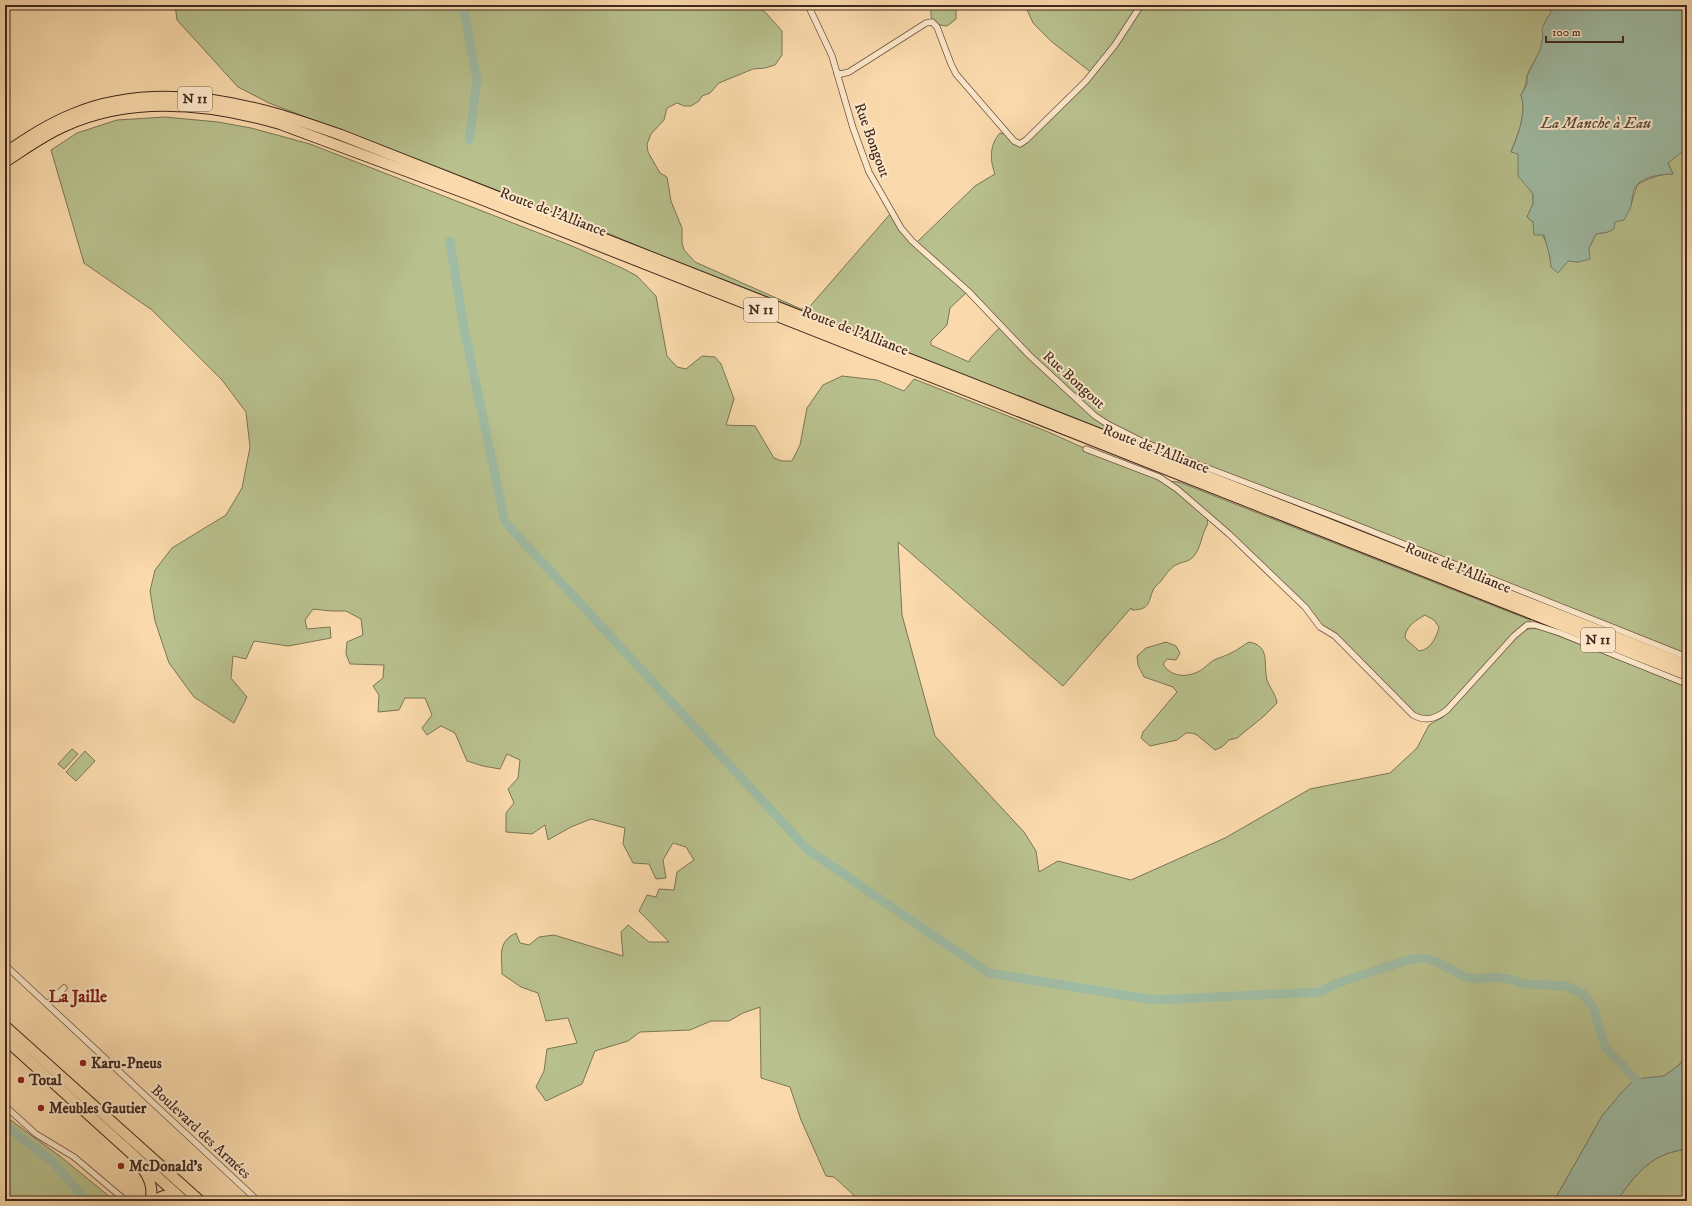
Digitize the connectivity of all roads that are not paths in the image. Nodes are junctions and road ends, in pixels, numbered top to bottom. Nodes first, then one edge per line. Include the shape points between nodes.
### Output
1 (808, 5) edge
2 (1141, 5) edge
3 (837, 73) junction
4 (48, 125) junction
5 (5, 145) edge
6 (5, 153) edge
7 (5, 162) edge
8 (1086, 449) dead end
9 (1687, 658) edge
10 (1687, 664) edge
11 (1687, 675) edge
12 (1687, 684) edge
13 (5, 965) edge
14 (64, 988) dead end
15 (48, 1004) junction
16 (5, 1021) edge
17 (5, 1026) edge
18 (21, 1030) dead end
19 (5, 1039) edge
20 (45, 1053) dead end
21 (37, 1078) dead end
22 (5, 1106) edge
23 (92, 1110) junction
24 (104, 1128) junction
25 (126, 1201) edge
26 (150, 1201) edge
27 (155, 1201) edge
28 (179, 1201) edge
29 (184, 1201) edge
30 (200, 1201) edge
31 (258, 1201) edge

1 - 3 street, Rue Bongout via 828,45
2 - 3 street via 1115,45 1086,81 1020,144 1014,141 956,74 932,22 926,23 849,72
3 - 9 street, Rue Bongout via 852,128 869,172 901,228 968,291 1028,355 1095,416 1139,440 1197,464
4 - 5 highway via 23,133
4 - 6 highway, Route de l'Alliance / N 11
4 - 10 highway, Route de l'Alliance / N 11 via 102,104 176,97 225,102 281,115 342,135
7 - 11 highway, Route de l'Alliance / N 11 via 64,126 123,108 199,107 252,116 280,124 488,202
8 - 12 street via 1159,477 1177,489 1229,534 1305,607 1320,627 1334,636 1414,715 1423,720 1433,719 1447,710 1527,625 1535,625 1560,634
13 - 15 street, Boulevard des Armées
14 - 15 street
15 - 31 street, Boulevard des Armées
16 - 18 highway
17 - 23 highway
19 - 23 highway
20 - 23 highway via 47,1059
21 - 23 highway
22 - 25 street via 36,1134 74,1157
23 - 24 highway
23 - 30 highway
24 - 26 highway via 145,1171 152,1190
24 - 29 highway
27 - 28 highway via 166,1194

